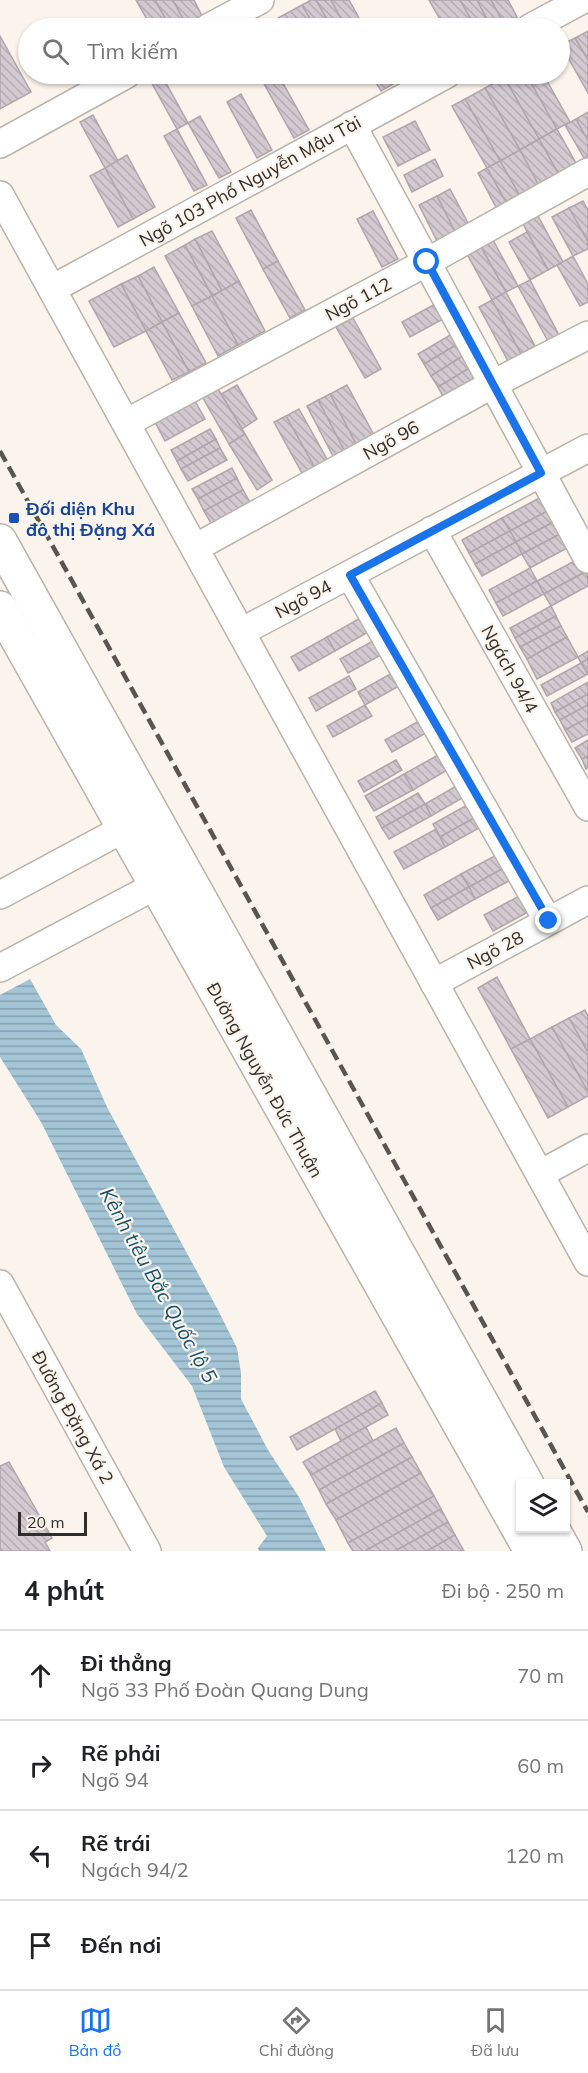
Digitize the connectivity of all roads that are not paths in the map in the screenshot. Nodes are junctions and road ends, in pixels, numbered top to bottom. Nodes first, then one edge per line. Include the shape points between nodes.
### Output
1 (260, 0) edge
2 (582, 0) edge
3 (227, 18) edge
4 (549, 18) edge
5 (109, 84) edge
6 (428, 84) edge
7 (352, 125) junction
8 (0, 144) edge
9 (588, 172) edge
10 (0, 195) edge
11 (427, 262) junction
12 (52, 289) junction
13 (588, 334) edge
14 (493, 384) junction
15 (126, 423) junction
16 (588, 448) edge
17 (541, 473) junction
18 (432, 530) junction
19 (0, 541) edge
20 (195, 548) junction
21 (588, 559) edge
22 (350, 575) junction
23 (0, 608) edge
24 (241, 632) junction
25 (588, 807) edge
26 (152, 813) junction
27 (123, 829) junction
28 (184, 870) junction
29 (155, 886) junction
30 (0, 895) edge
31 (588, 900) edge
32 (549, 921) junction
33 (0, 968) edge
34 (434, 983) junction
35 (588, 1148) edge
36 (540, 1174) junction
37 (588, 1262) edge
38 (0, 1284) edge
39 (524, 1479) edge
40 (555, 1533) edge
41 (147, 1551) edge
42 (531, 1551) edge
43 (565, 1551) edge

1 - 3 street
2 - 4 street
5 - 8 street
6 - 7 street, Ngõ 103 Phố Nguyễn Mậu Tài
7 - 11 street
7 - 12 street, Ngõ 103 Phố Nguyễn Mậu Tài
9 - 11 street, Ngõ 112
10 - 12 street
11 - 14 street
11 - 15 street, Ngõ 112
12 - 15 street
13 - 14 street, Ngõ 96
14 - 17 street
14 - 20 street, Ngõ 96
15 - 20 street
16 - 17 street, Ngõ 94
17 - 18 street, Ngõ 94
17 - 21 street
18 - 22 street, Ngõ 94
18 - 25 street, Ngách 94/4
19 - 26 highway, Đường Nguyễn Đức Thuận
20 - 24 street
22 - 24 street, Ngõ 94
22 - 32 street
23 - 27 highway, Đường Nguyễn Đức Thuận
24 - 34 street
26 - 27 highway
26 - 28 highway, Đường Nguyễn Đức Thuận
27 - 29 highway, Đường Nguyễn Đức Thuận
27 - 30 street
28 - 29 highway
28 - 39 highway, Đường Nguyễn Đức Thuận
29 - 33 street
29 - 42 highway, Đường Nguyễn Đức Thuận
31 - 32 street, Ngõ 28
32 - 34 street, Ngõ 28
34 - 36 street
35 - 36 street
36 - 37 street
38 - 41 street, Đường Đặng Xá 2
40 - 43 highway

